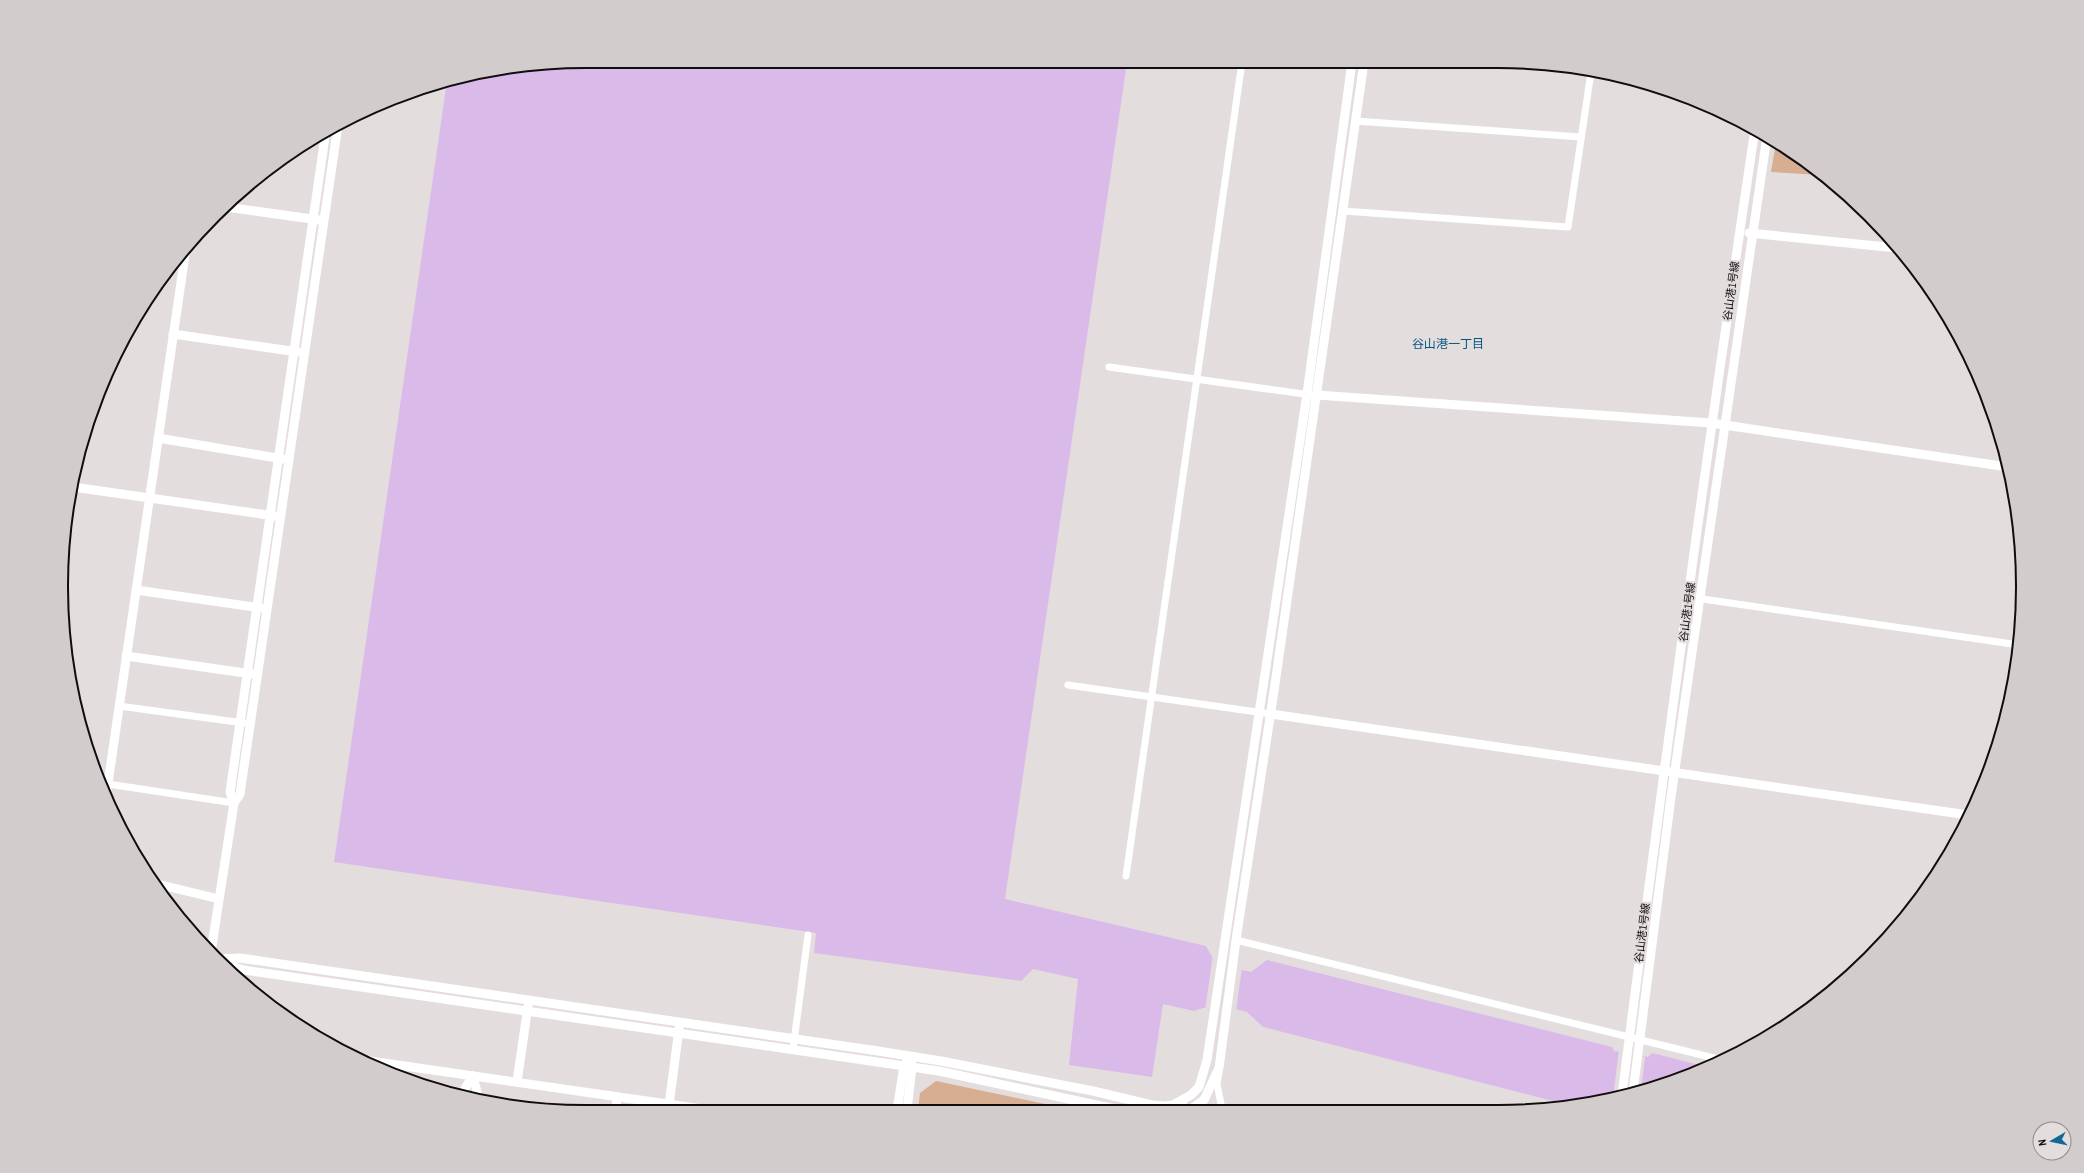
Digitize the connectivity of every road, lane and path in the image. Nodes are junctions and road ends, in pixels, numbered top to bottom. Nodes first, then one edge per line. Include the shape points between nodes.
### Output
1 (1241, 68) edge
2 (1351, 68) edge
3 (1363, 68) edge
4 (1590, 76) edge
5 (1355, 121) junction
6 (337, 132) edge
7 (1754, 135) edge
8 (1581, 137) junction
9 (325, 138) edge
10 (1766, 143) edge
11 (233, 208) edge
12 (1343, 211) junction
13 (313, 220) junction
14 (324, 221) junction
15 (1740, 232) junction
16 (1754, 233) junction
17 (1889, 247) edge
18 (184, 260) edge
19 (173, 334) junction
20 (294, 352) junction
21 (305, 353) junction
22 (1109, 367) dead end
23 (1196, 381) junction
24 (1307, 394) junction
25 (1317, 396) junction
26 (1711, 423) junction
27 (1725, 425) junction
28 (158, 438) junction
29 (278, 458) junction
30 (289, 460) junction
31 (2001, 466) edge
32 (78, 488) edge
33 (149, 498) junction
34 (270, 516) junction
35 (281, 517) junction
36 (136, 590) junction
37 (1689, 597) junction
38 (1700, 599) junction
39 (257, 607) junction
40 (268, 609) junction
41 (2013, 645) edge
42 (126, 656) junction
43 (247, 673) junction
44 (258, 674) junction
45 (1068, 685) dead end
46 (1151, 697) junction
47 (119, 706) junction
48 (1259, 712) junction
49 (1271, 714) junction
50 (240, 723) junction
51 (251, 724) junction
52 (1663, 771) junction
53 (1674, 772) junction
54 (108, 784) joint
55 (234, 803) junction
56 (1964, 814) edge
57 (1126, 876) dead end
58 (163, 885) edge
59 (219, 899) junction
60 (808, 935) dead end
61 (1236, 940) junction
62 (212, 944) edge
63 (226, 959) edge
64 (236, 968) edge
65 (528, 1000) junction
66 (527, 1011) junction
67 (680, 1022) junction
68 (678, 1034) junction
69 (1629, 1036) junction
70 (794, 1039) junction
71 (1640, 1039) junction
72 (793, 1049) junction
73 (910, 1057) junction
74 (1714, 1058) edge
75 (380, 1062) edge
76 (908, 1067) junction
77 (1219, 1068) junction
78 (473, 1076) junction
79 (517, 1082) junction
80 (1634, 1086) edge
81 (1623, 1089) edge
82 (464, 1090) edge
83 (477, 1093) edge
84 (617, 1097) junction
85 (669, 1104) junction
86 (616, 1105) edge
87 (676, 1105) edge
88 (898, 1105) edge
89 (907, 1105) edge
90 (1096, 1105) edge
91 (1148, 1105) edge
92 (1173, 1105) edge
93 (1184, 1105) edge
94 (1197, 1105) edge
95 (1221, 1105) edge

1 - 23 street
2 - 24 street
3 - 5 street
4 - 8 street
5 - 8 street
5 - 12 street
6 - 14 street
7 - 15 street, 谷山港1号線
8 - 12 street via 1568,227
9 - 13 street
10 - 16 street, 谷山港1号線
11 - 13 street
12 - 25 street
13 - 14 street
13 - 20 street
14 - 21 street
15 - 16 street
15 - 26 street, 谷山港1号線
16 - 17 street
16 - 27 street, 谷山港1号線
18 - 19 street
19 - 20 street
19 - 28 street
20 - 21 street
20 - 29 street
21 - 30 street
22 - 23 street
23 - 24 street
23 - 46 street
24 - 25 street
24 - 48 street
25 - 26 street
25 - 49 street
26 - 27 street
26 - 37 street, 谷山港1号線
27 - 31 street
27 - 38 street, 谷山港1号線
28 - 29 street
28 - 33 street
29 - 30 street
29 - 34 street
30 - 35 street
32 - 33 street
33 - 34 street
33 - 36 street
34 - 35 street
34 - 39 street
35 - 40 street
36 - 39 street
36 - 42 street
37 - 38 street
37 - 52 street, 谷山港1号線
38 - 41 street
38 - 53 street, 谷山港1号線
39 - 40 street
39 - 43 street
40 - 44 street
42 - 43 street
42 - 47 street
43 - 44 street
43 - 50 street
44 - 51 street
45 - 46 street
46 - 48 street
46 - 57 street
47 - 50 street
47 - 54 street
48 - 49 street
48 - 93 street via 1204,1077
49 - 52 street
49 - 61 street
50 - 51 street
50 - 55 street via 230,792
51 - 55 street via 240,794
52 - 53 street
52 - 69 street, 谷山港1号線
53 - 56 street
53 - 71 street, 谷山港1号線
54 - 55 street
55 - 59 street
58 - 59 street
59 - 62 street
60 - 70 street
61 - 69 street
61 - 77 street
63 - 65 street via 240,958
64 - 66 street
65 - 66 street
65 - 67 street
66 - 68 street
66 - 79 street
67 - 68 street
67 - 70 street
68 - 72 street
68 - 85 street
69 - 71 street
69 - 81 street, 谷山港1号線
70 - 72 street
70 - 73 street
71 - 74 street
71 - 80 street, 谷山港1号線
72 - 76 street
73 - 76 street
73 - 91 street via 1093,1091
75 - 78 street
76 - 88 street
76 - 89 street
76 - 90 street via 939,1071
77 - 94 street via 1204,1100
77 - 95 street via 1217,1084
78 - 79 street
78 - 82 street
78 - 83 street
79 - 84 street
84 - 85 street
84 - 86 street
85 - 87 street
92 - 93 street

